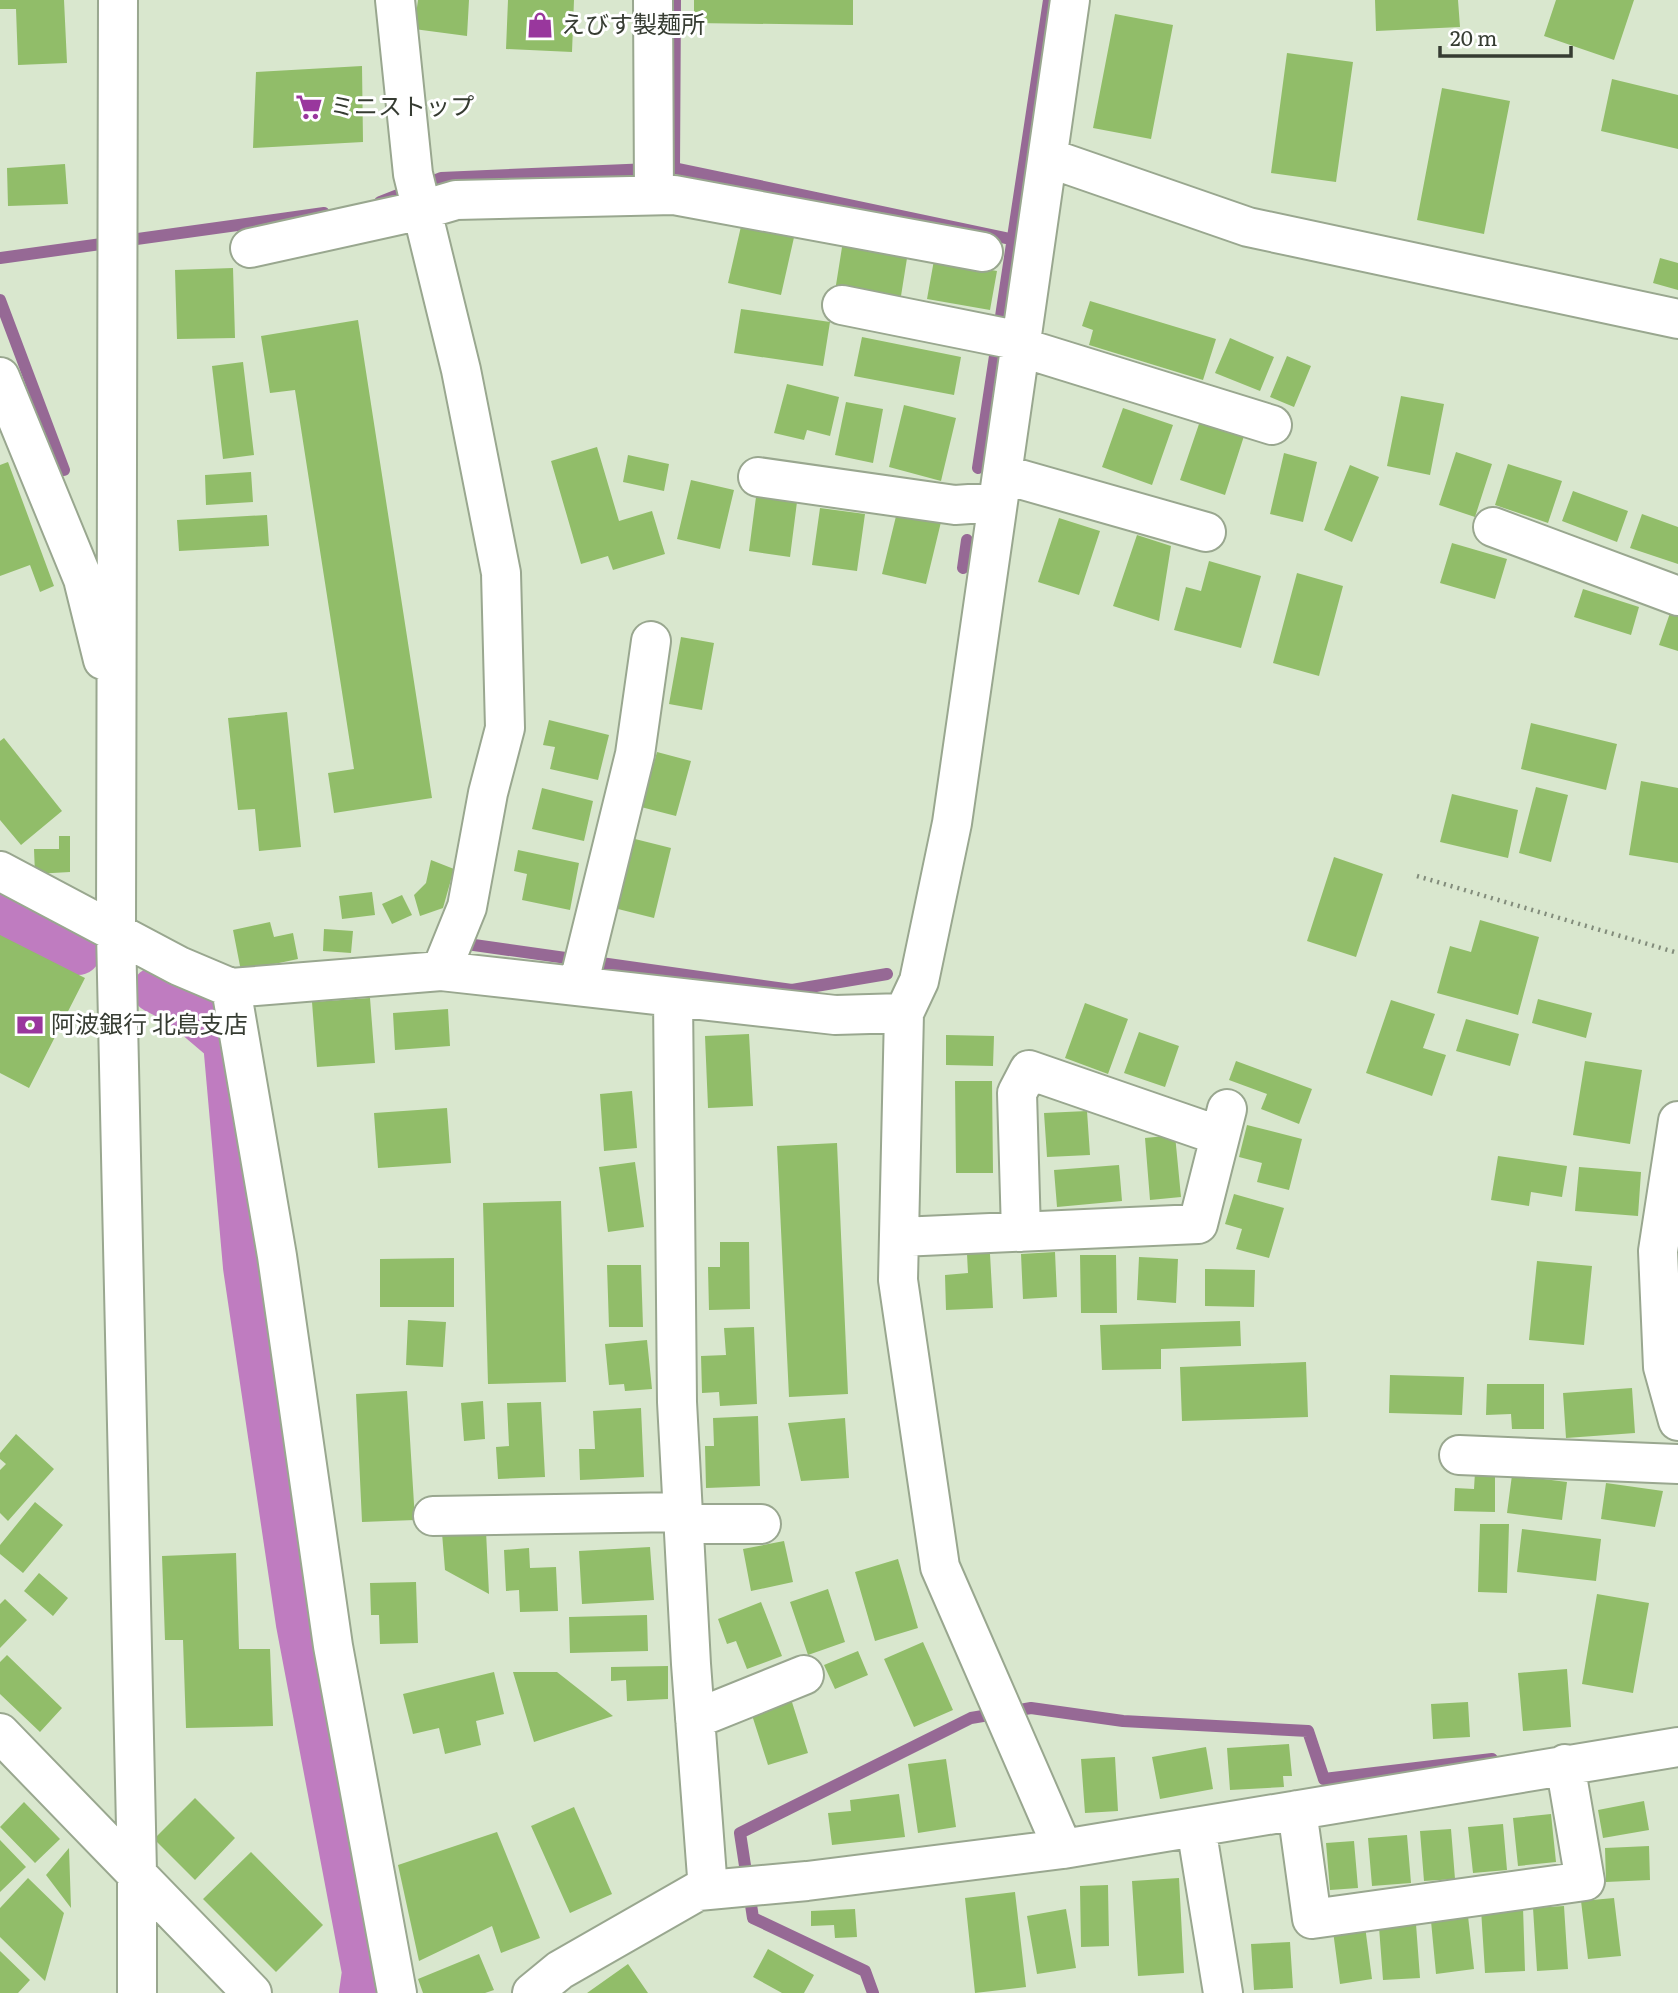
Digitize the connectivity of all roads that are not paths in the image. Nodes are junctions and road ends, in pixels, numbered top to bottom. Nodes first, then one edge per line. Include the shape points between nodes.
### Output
1 (118, 0) edge
2 (395, 0) edge
3 (653, 0) edge
4 (1070, 0) edge
5 (1049, 158) junction
6 (654, 195) junction
7 (422, 210) junction
8 (250, 248) dead end
9 (983, 252) dead end
10 (842, 304) dead end
11 (1678, 319) edge
12 (1010, 340) junction
13 (0, 377) edge
14 (1272, 425) dead end
15 (758, 477) dead end
16 (1000, 488) junction
17 (1493, 527) dead end
18 (1206, 532) dead end
19 (1678, 596) edge
20 (651, 640) dead end
21 (117, 718) junction
22 (0, 871) edge
23 (116, 932) junction
24 (441, 971) junction
25 (578, 986) junction
26 (231, 988) junction
27 (673, 997) junction
28 (904, 1013) junction
29 (1678, 1121) edge
30 (1021, 1232) junction
31 (900, 1237) junction
32 (1669, 1277) edge
33 (1678, 1421) edge
34 (1460, 1455) dead end
35 (1678, 1464) edge
36 (433, 1516) dead end
37 (683, 1518) junction
38 (761, 1524) dead end
39 (804, 1675) dead end
40 (695, 1719) junction
41 (1678, 1746) edge
42 (8, 1755) edge
43 (1565, 1764) junction
44 (1297, 1810) junction
45 (1196, 1827) junction
46 (1063, 1849) junction
47 (137, 1872) junction
48 (708, 1890) junction
49 (137, 1993) edge
50 (252, 1993) edge
51 (397, 1993) edge
52 (532, 1993) edge
53 (1223, 1993) edge

1 - 21 street
2 - 7 street
3 - 6 street
4 - 5 street
5 - 11 street via 1248,227
5 - 12 street
6 - 7 street via 456,200
6 - 9 street
7 - 8 street
7 - 24 street via 461,370 501,573 505,728 467,907
10 - 12 street
12 - 14 street
12 - 16 street
13 - 21 street via 83,579
15 - 16 street via 956,505
16 - 18 street
16 - 28 street via 952,823 919,981
17 - 19 street
20 - 25 street via 635,754
21 - 23 street
22 - 23 street
23 - 26 street
23 - 47 street
24 - 25 street
24 - 26 street
25 - 27 street
26 - 51 street via 277,1256 333,1646
27 - 28 street via 835,1015
27 - 37 street via 677,1402
28 - 31 street
29 - 32 street via 1658,1251
30 - 30 street via 1017,1093 1029,1070 1224,1123 1198,1224
30 - 31 street
31 - 46 street via 898,1280 940,1567
32 - 33 street via 1663,1367
34 - 35 street
36 - 37 street
37 - 38 street
37 - 40 street
39 - 40 street
40 - 48 street
41 - 43 street
42 - 47 street
43 - 44 street
43 - 44 street via 1585,1881 1312,1919
44 - 45 street
45 - 46 street
45 - 53 street
46 - 48 street
47 - 49 street
47 - 50 street
48 - 52 street via 698,1891 561,1970

